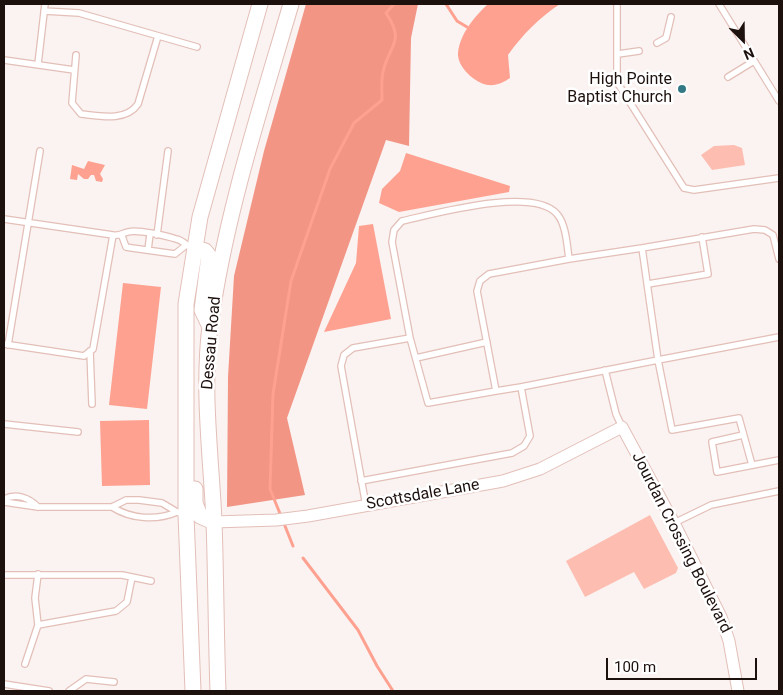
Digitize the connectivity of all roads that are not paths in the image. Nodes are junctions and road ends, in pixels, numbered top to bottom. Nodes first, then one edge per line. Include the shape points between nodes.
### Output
1 (45, 4) edge
2 (260, 4) edge
3 (281, 4) edge
4 (291, 4) edge
5 (617, 4) edge
6 (719, 4) edge
7 (44, 11) junction
8 (671, 17) dead end
9 (158, 36) junction
10 (657, 43) dead end
11 (197, 47) dead end
12 (639, 51) dead end
13 (276, 54) junction
14 (618, 54) junction
15 (76, 55) dead end
16 (4, 60) edge
17 (754, 61) junction
18 (38, 64) junction
19 (74, 70) junction
20 (728, 77) dead end
21 (779, 101) edge
22 (40, 151) dead end
23 (168, 151) dead end
24 (779, 178) edge
25 (4, 219) edge
26 (27, 223) junction
27 (114, 235) junction
28 (154, 235) junction
29 (122, 236) junction
30 (702, 238) junction
31 (190, 247) junction
32 (642, 248) junction
33 (148, 250) junction
34 (569, 258) junction
35 (779, 259) edge
36 (648, 284) junction
37 (210, 327) junction
38 (779, 337) edge
39 (410, 338) junction
40 (487, 342) junction
41 (6, 344) edge
42 (90, 351) junction
43 (416, 358) junction
44 (658, 360) junction
45 (605, 370) junction
46 (521, 387) junction
47 (496, 391) junction
48 (92, 404) dead end
49 (4, 424) edge
50 (622, 427) junction
51 (78, 432) dead end
52 (743, 435) junction
53 (186, 454) junction
54 (779, 460) edge
55 (752, 465) junction
56 (361, 481) junction
57 (779, 492) edge
58 (4, 500) edge
59 (366, 506) junction
60 (112, 507) junction
61 (181, 514) junction
62 (214, 522) junction
63 (674, 523) junction
64 (38, 574) junction
65 (4, 575) edge
66 (132, 577) junction
67 (215, 579) junction
68 (151, 582) dead end
69 (38, 625) junction
70 (26, 664) dead end
71 (114, 682) dead end
72 (4, 684) edge
73 (49, 691) edge
74 (69, 691) edge
75 (193, 691) edge
76 (218, 691) edge
77 (738, 691) edge

1 - 7 lane
2 - 31 main road, Dessau Road
3 - 13 main road via 270,43
4 - 13 main road, Dessau Road
5 - 14 lane
6 - 17 lane
7 - 9 lane via 79,13
7 - 18 lane
8 - 10 lane via 666,38
9 - 11 lane
9 - 19 lane via 134,110 112,117 82,114 72,103
12 - 14 lane
13 - 37 main road, Dessau Road via 245,159
14 - 24 lane via 617,82 684,188 694,190
15 - 19 lane
16 - 18 lane
17 - 20 lane
17 - 21 lane
18 - 19 lane
22 - 26 lane
23 - 28 lane
25 - 26 lane
26 - 27 lane
26 - 41 lane
27 - 29 lane
27 - 42 lane via 93,349
28 - 29 lane via 129,231
28 - 31 lane via 179,239
28 - 33 lane
29 - 33 lane via 126,247
30 - 32 lane
30 - 35 lane via 765,230 773,235
30 - 36 lane via 708,274
31 - 33 lane via 175,254
31 - 37 main road via 205,251 209,256 202,310
31 - 53 main road, Dessau Road via 186,304
32 - 34 lane
32 - 36 lane
34 - 39 lane via 557,214 548,207 535,204 496,201 402,221 394,230 392,242
34 - 40 lane via 489,274 480,281 477,291
36 - 44 lane
37 - 62 main road, Dessau Road via 206,395
38 - 44 lane
39 - 43 lane
39 - 56 lane via 353,348 344,355 340,366
40 - 43 lane
40 - 47 lane
41 - 42 lane via 84,356
42 - 48 lane
43 - 47 lane via 428,403
44 - 45 lane
44 - 52 lane via 672,430 739,418
45 - 46 lane
45 - 50 lane
46 - 47 lane
46 - 56 lane via 530,436 524,446 512,453
49 - 51 lane
50 - 59 street, Scottsdale Lane via 540,468 503,480
50 - 63 street, Jourdan Crossing Boulevard
52 - 55 lane
52 - 55 lane via 712,442 717,472
53 - 61 main road, Dessau Road
53 - 62 main road via 194,469 195,503 200,516
54 - 55 lane
56 - 59 lane
57 - 63 lane via 711,505
58 - 60 lane via 10,496 29,498 38,507
59 - 62 street, Scottsdale Lane via 308,516
60 - 61 lane via 124,515 163,518
60 - 61 lane via 126,500 162,502
61 - 67 main road via 199,524 204,532 206,560
61 - 75 main road, Dessau Road
62 - 67 main road, Dessau Road
63 - 77 street, Jourdan Crossing Boulevard via 721,617
64 - 65 lane
64 - 66 lane
64 - 69 lane via 35,598
66 - 68 lane
66 - 69 lane via 127,602 116,611
67 - 76 main road, Dessau Road
69 - 70 lane
71 - 74 lane via 86,679
72 - 73 lane

